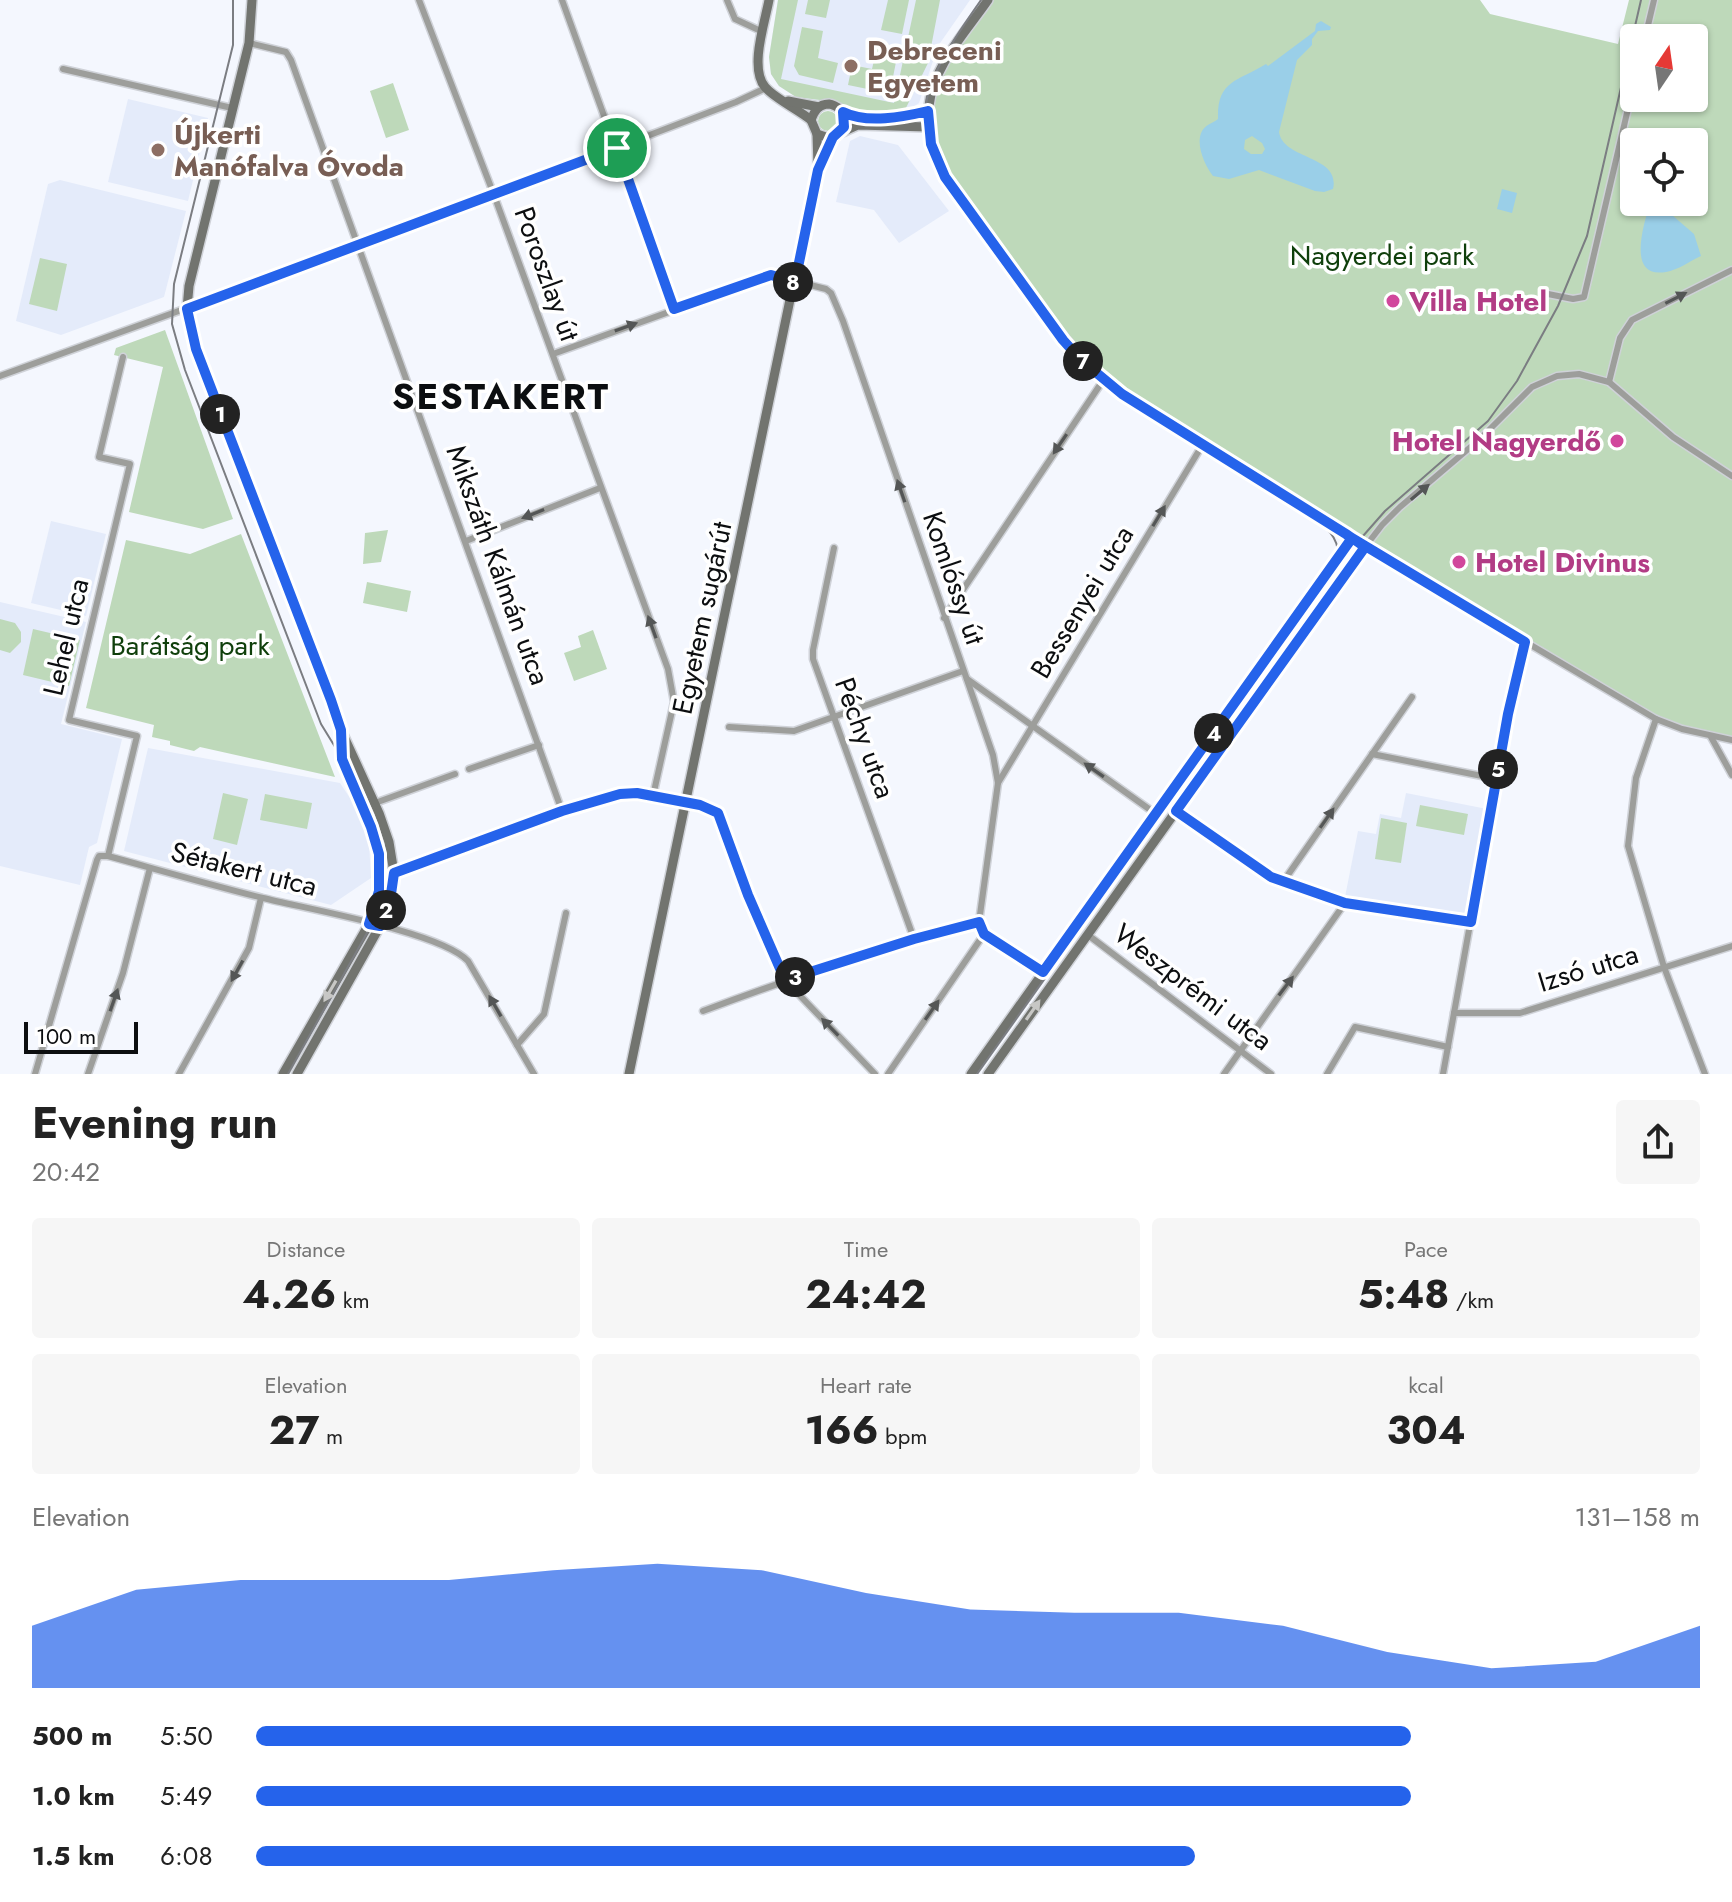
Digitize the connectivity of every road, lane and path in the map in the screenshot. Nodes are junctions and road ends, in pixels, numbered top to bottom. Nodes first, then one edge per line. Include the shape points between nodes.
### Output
1 (252, 0) edge
2 (419, 0) edge
3 (562, 0) edge
4 (727, 0) edge
5 (769, 0) edge
6 (988, 0) edge
7 (1654, 0) edge
8 (1648, 24) edge
9 (763, 32) junction
10 (249, 43) junction
11 (63, 69) dead end
12 (766, 88) junction
13 (785, 100) junction
14 (819, 107) junction
15 (232, 108) junction
16 (928, 111) junction
17 (843, 112) junction
18 (1627, 112) edge
19 (811, 120) junction
20 (928, 127) junction
21 (842, 131) junction
22 (817, 134) junction
23 (833, 137) junction
24 (617, 148) junction
25 (818, 170) junction
26 (494, 195) junction
27 (358, 245) junction
28 (1732, 270) edge
29 (795, 282) junction
30 (1543, 293) dead end
31 (187, 309) junction
32 (674, 309) junction
33 (553, 354) junction
34 (123, 357) dead end
35 (0, 376) edge
36 (1104, 379) junction
37 (1609, 382) junction
38 (1203, 444) junction
39 (1732, 476) edge
40 (600, 488) junction
41 (1352, 538) junction
42 (466, 541) junction
43 (1365, 547) junction
44 (834, 548) dead end
45 (944, 618) junction
46 (1525, 642) junction
47 (964, 674) junction
48 (1412, 697) dead end
49 (834, 717) junction
50 (1656, 719) junction
51 (1032, 726) junction
52 (729, 727) dead end
53 (341, 730) junction
54 (1711, 737) junction
55 (1732, 740) edge
56 (539, 745) junction
57 (1372, 754) junction
58 (469, 769) dead end
59 (455, 774) dead end
60 (1732, 775) edge
61 (1497, 779) junction
62 (998, 783) junction
63 (653, 796) junction
64 (375, 803) junction
65 (686, 803) junction
66 (562, 811) junction
67 (1176, 811) junction
68 (1156, 814) junction
69 (108, 856) junction
70 (150, 868) junction
71 (381, 872) junction
72 (394, 873) junction
73 (1283, 882) junction
74 (261, 898) junction
75 (1345, 903) junction
76 (566, 913) dead end
77 (979, 922) junction
78 (1471, 922) junction
79 (369, 924) junction
80 (380, 926) junction
81 (984, 934) junction
82 (1088, 935) junction
83 (914, 939) junction
84 (1732, 946) edge
85 (1664, 967) junction
86 (1043, 972) junction
87 (785, 980) junction
88 (703, 1011) dead end
89 (1454, 1013) junction
90 (517, 1045) junction
91 (1448, 1047) junction
92 (1240, 1049) junction
93 (35, 1074) edge
94 (88, 1074) edge
95 (179, 1074) edge
96 (283, 1074) edge
97 (297, 1074) edge
98 (534, 1074) edge
99 (629, 1074) edge
100 (875, 1074) edge
101 (888, 1074) edge
102 (971, 1074) edge
103 (988, 1074) edge
104 (1224, 1074) edge
105 (1271, 1074) edge
106 (1327, 1074) edge
107 (1443, 1074) edge
108 (1705, 1074) edge

1 - 10 street
2 - 26 street, Poroszlay út
3 - 24 street
4 - 9 street via 735,19
5 - 9 street
6 - 16 street via 937,76
7 - 8 street
9 - 12 street via 758,58
10 - 15 street
10 - 27 street, Mikszáth Kálmán utca via 286,52 291,60
11 - 15 street
12 - 13 street
12 - 24 street
13 - 14 street
13 - 19 street
14 - 17 street via 834,105
14 - 19 street
15 - 31 street
16 - 17 street via 902,117
16 - 20 street
17 - 21 street
18 - 30 street via 1584,297
19 - 22 street
20 - 21 street via 858,125
20 - 36 street via 945,177 1063,340
21 - 23 street
22 - 23 street
22 - 25 street, Egyetem sugárút
23 - 25 street, Egyetem sugárút
24 - 26 street
24 - 32 street
25 - 29 street, Egyetem sugárút
26 - 27 street
26 - 33 street, Poroszlay út
27 - 31 street
27 - 42 street, Mikszáth Kálmán utca
37 -> 28 street via 1623,331 1632,320
29 - 32 street, Komlóssy út via 771,275
45 -> 29 street, Komlóssy út via 831,293
29 - 65 street, Egyetem sugárút
31 - 35 street
31 - 53 street via 201,364
33 -> 32 street, Komlóssy út
33 - 40 street, Poroszlay út
34 - 69 street, Lehel utca via 99,457 130,464 69,720 137,736
36 - 38 street
36 -> 45 street
37 - 39 street via 1673,437
43 -> 37 street via 1400,507 1532,387 1568,374
38 - 41 street
51 -> 38 street, Bessenyei utca
40 -> 42 street
63 -> 40 street, Poroszlay út via 674,702 668,669
41 - 43 street
41 - 68 street
42 - 56 street, Mikszáth Kálmán utca
43 - 46 street
43 - 67 street
44 - 49 street, Péchy utca via 813,650
45 - 47 street, Komlóssy út
46 - 50 street
46 - 61 street
47 - 49 street
47 - 51 street
47 - 62 street, Komlóssy út
48 - 57 street
49 - 52 street via 794,731
49 - 83 street, Péchy utca
50 - 54 street
50 - 85 street via 1636,778 1628,846
51 - 62 street, Bessenyei utca
68 -> 51 street
53 - 64 street
53 - 71 street via 342,759 378,845
54 - 55 street
54 - 60 street
56 - 58 street
56 - 66 street, Mikszáth Kálmán utca
57 - 61 street
73 -> 57 street
59 - 64 street
61 - 78 street
62 - 77 street, Komlóssy út
63 - 65 street
63 - 66 street via 620,794
64 - 72 street
65 - 87 street via 718,813
65 - 99 street, Egyetem sugárút
66 - 72 street
67 - 73 street
67 - 82 street
68 - 86 street
69 - 70 street, Sétakert utca
69 - 93 street, Lehel utca via 97,860
70 - 74 street, Sétakert utca
94 -> 70 street via 123,973
71 - 72 street
71 - 79 street
72 - 80 street
73 - 75 street
74 - 79 street, Sétakert utca
74 -> 95 street via 249,948
75 - 78 street
92 -> 75 street
76 - 90 street via 544,1014
77 - 81 street
77 - 83 street
78 - 89 street
79 - 80 street, Sétakert utca
79 -> 96 street
90 -> 80 street, Sétakert utca via 461,953
80 - 97 street
81 - 86 street
101 -> 81 street
82 - 92 street, Weszprémi utca
103 -> 82 street
83 - 87 street
84 - 85 street, Izsó utca
85 - 89 street, Izsó utca via 1520,1013
85 - 108 street
86 - 102 street
87 - 88 street
100 -> 87 street
89 - 91 street
90 - 98 street, Sétakert utca
91 - 106 street via 1355,1027
91 - 107 street
92 - 104 street
92 - 105 street, Weszprémi utca

